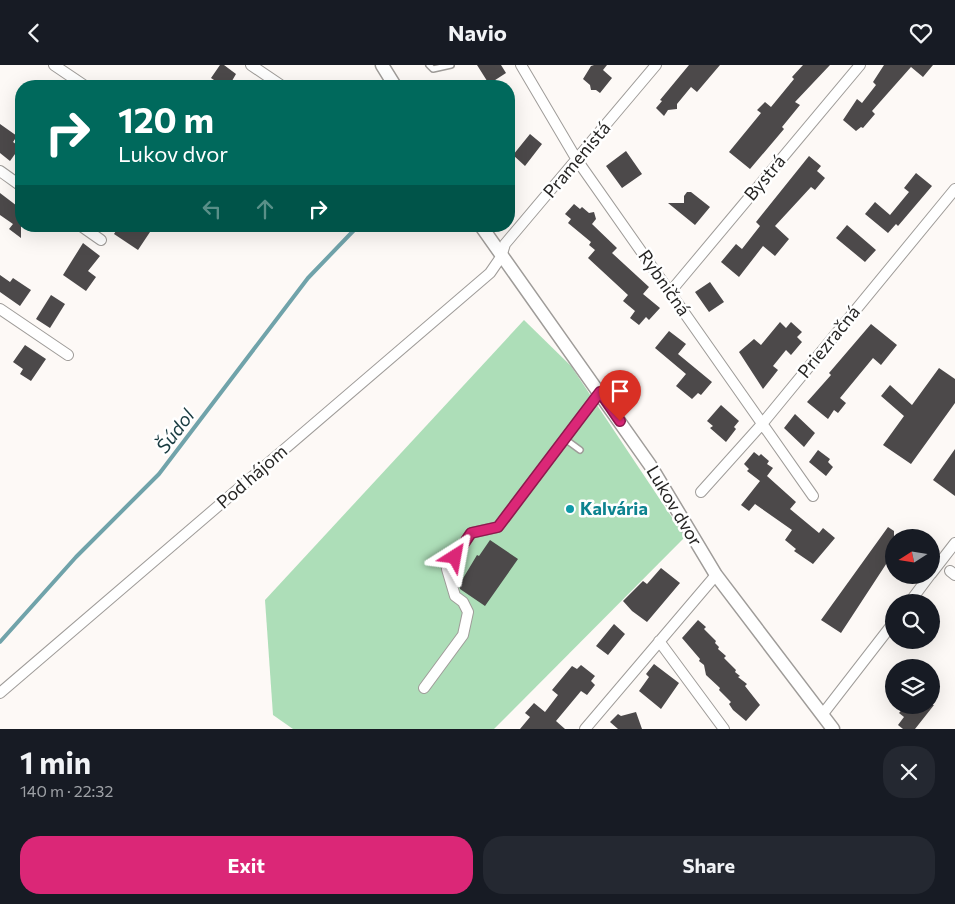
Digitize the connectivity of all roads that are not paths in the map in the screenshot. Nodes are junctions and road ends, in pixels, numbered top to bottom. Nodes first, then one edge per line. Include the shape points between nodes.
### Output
1 (54, 65) edge
2 (252, 65) edge
3 (382, 65) edge
4 (429, 65) edge
5 (451, 65) edge
6 (521, 65) edge
7 (656, 65) edge
8 (860, 65) edge
9 (76, 80) edge
10 (273, 80) edge
11 (391, 80) edge
12 (577, 160) junction
13 (0, 171) edge
14 (15, 182) edge
15 (955, 189) edge
16 (90, 232) edge
17 (485, 232) edge
18 (101, 240) dead end
19 (501, 257) junction
20 (670, 292) junction
21 (0, 309) edge
22 (68, 355) dead end
23 (600, 392) junction
24 (762, 424) junction
25 (565, 438) junction
26 (580, 450) dead end
27 (701, 492) dead end
28 (813, 496) dead end
29 (955, 543) edge
30 (940, 562) edge
31 (716, 575) junction
32 (923, 584) edge
33 (916, 594) edge
34 (885, 634) edge
35 (659, 641) junction
36 (424, 688) dead end
37 (0, 693) edge
38 (822, 715) junction
39 (585, 729) edge
40 (724, 729) edge
41 (833, 729) edge

1 - 9 street
2 - 10 street
3 - 11 street
4 - 5 lane via 433,69
6 - 12 street, Rybničná
7 - 12 street, Pramenistá
8 - 20 street, Bystrá
12 - 19 street, Pramenistá via 505,244
12 - 20 street, Rybničná
13 - 14 street
15 - 24 street, Priezračná
16 - 18 street
17 - 19 street, Lukov dvor
19 - 23 street, Lukov dvor
19 - 37 street, Pod hájom via 490,273
20 - 24 street, Rybničná
21 - 22 street
23 - 25 street
23 - 31 street, Lukov dvor via 650,465
24 - 27 street, Priezračná
24 - 28 street, Rybničná
25 - 26 lane
25 - 36 street via 498,527 471,533 447,569 455,596 468,612 463,635
29 - 30 street
31 - 35 street
31 - 38 street, Lukov dvor
32 - 33 street
34 - 38 street
35 - 39 street
35 - 40 street
38 - 41 street, Lukov dvor

